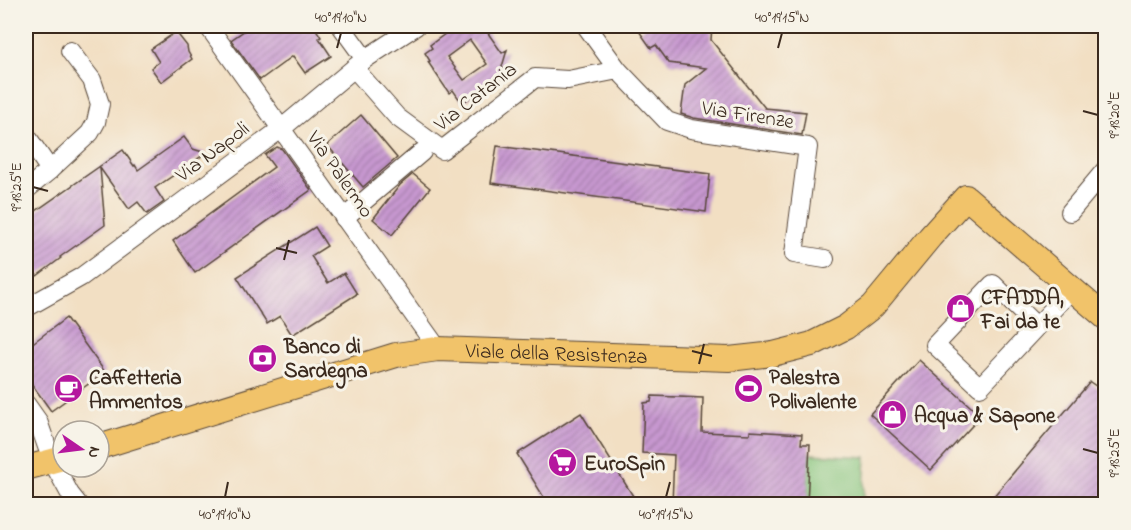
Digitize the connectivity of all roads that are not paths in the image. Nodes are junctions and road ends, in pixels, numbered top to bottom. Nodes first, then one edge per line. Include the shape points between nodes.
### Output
1 (208, 26) edge
2 (341, 26) edge
3 (416, 26) edge
4 (586, 26) edge
5 (70, 51) dead end
6 (360, 64) junction
7 (618, 70) junction
8 (281, 129) junction
9 (26, 135) edge
10 (422, 152) dead end
11 (1106, 169) edge
12 (50, 170) junction
13 (26, 190) edge
14 (1070, 212) dead end
15 (344, 218) junction
16 (825, 259) dead end
17 (1071, 290) junction
18 (27, 304) edge
19 (1106, 318) edge
20 (1037, 327) junction
21 (438, 349) junction
22 (26, 404) edge
23 (111, 443) edge
24 (51, 446) edge
25 (51, 462) edge
26 (26, 468) edge
27 (65, 479) edge
28 (78, 504) edge

1 - 8 street, Via Palermo
2 - 6 street
3 - 6 street, Via Napoli
4 - 7 street, Via Firenze
5 - 12 street via 92,80 100,104 90,133
6 - 7 street, Via Catania via 397,117 442,150 535,78 568,80
6 - 8 street, Via Napoli
7 - 16 street, Via Firenze via 667,121 691,129 808,147 794,254
8 - 15 street, Via Palermo
8 - 18 street, Via Napoli via 81,276
9 - 12 street
10 - 15 street
11 - 14 street
12 - 13 street
15 - 21 street, Via Palermo
17 - 19 main road
17 - 20 street
17 - 21 main road, Viale della Resistenza via 966,197 873,306 846,327 812,344 729,359
20 - 20 street via 993,285 935,345 980,387
21 - 23 main road, Viale della Resistenza via 396,355
22 - 24 street
25 - 26 main road
27 - 28 street

